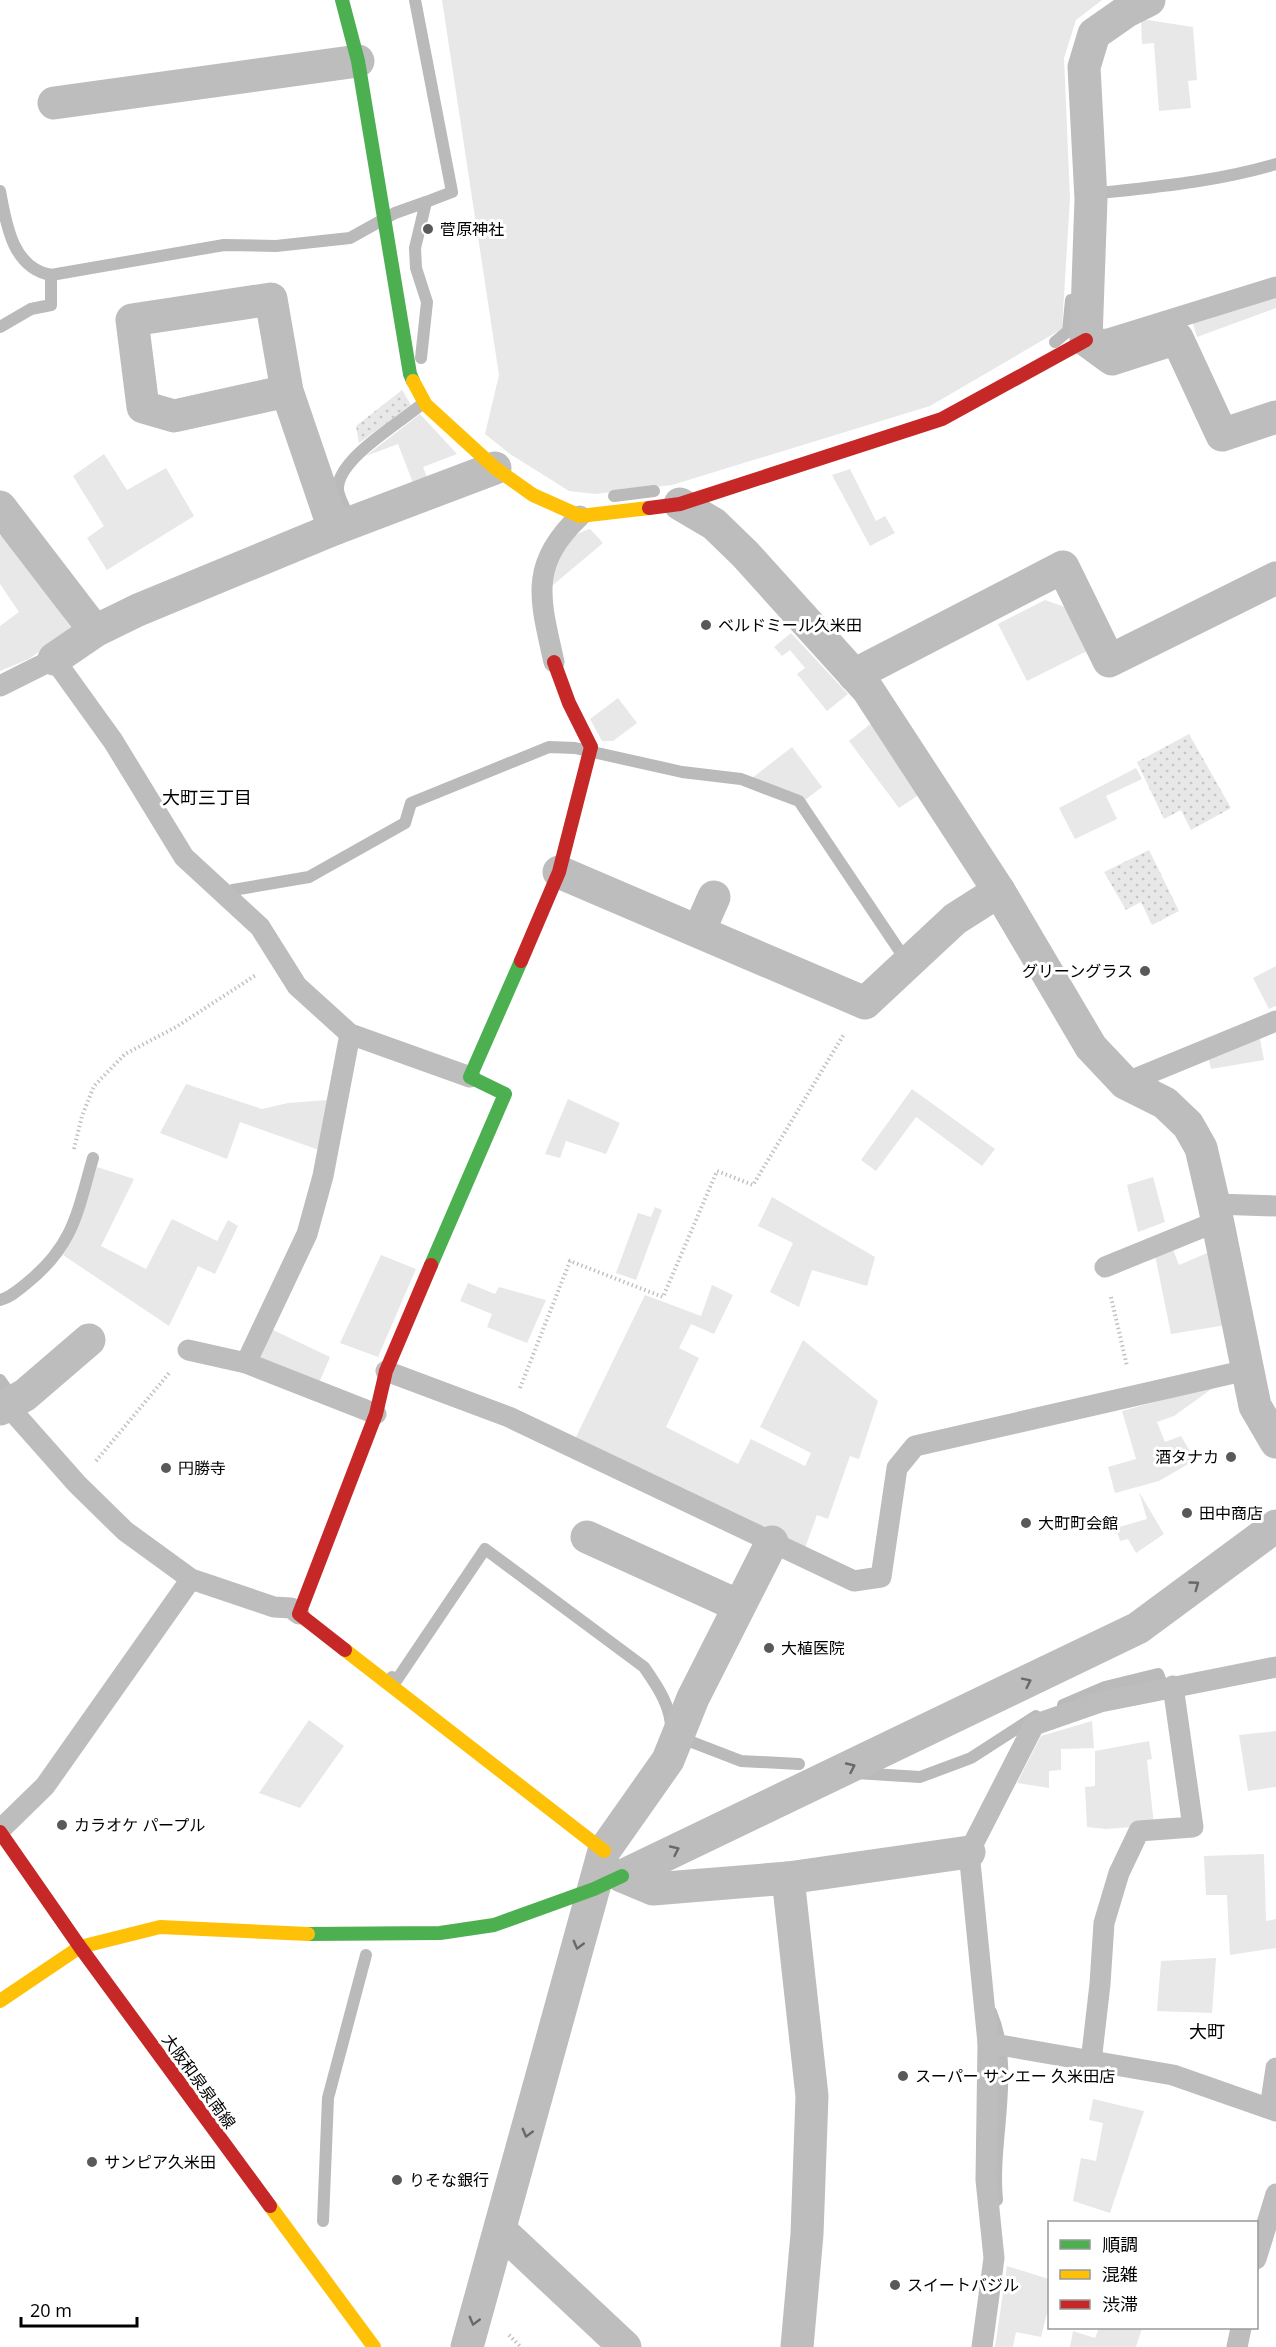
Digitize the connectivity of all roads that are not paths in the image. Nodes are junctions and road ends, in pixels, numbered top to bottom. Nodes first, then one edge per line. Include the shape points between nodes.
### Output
1 (342, 0) edge
2 (1149, 0) edge
3 (358, 61) junction
4 (54, 103) dead end
5 (1276, 287) edge
6 (1086, 340) junction
7 (287, 391) junction
8 (1276, 417) edge
9 (495, 468) junction
10 (680, 504) junction
11 (0, 507) edge
12 (580, 516) junction
13 (334, 529) junction
14 (1276, 578) edge
15 (95, 631) junction
16 (54, 659) junction
17 (554, 662) joint
18 (854, 675) junction
19 (0, 686) edge
20 (559, 872) junction
21 (999, 891) junction
22 (714, 897) dead end
23 (699, 931) junction
24 (1276, 1020) edge
25 (350, 1034) junction
26 (470, 1077) junction
27 (1125, 1083) junction
28 (1276, 1206) edge
29 (1216, 1213) junction
30 (1105, 1267) road end
31 (69, 1344) dead end
32 (188, 1350) road end
33 (246, 1363) junction
34 (1247, 1370) junction
35 (386, 1371) junction
36 (4, 1407) edge
37 (376, 1414) junction
38 (1276, 1442) edge
39 (1276, 1526) edge
40 (587, 1537) dead end
41 (772, 1542) junction
42 (191, 1579) junction
43 (740, 1606) junction
44 (300, 1614) junction
45 (1276, 1667) edge
46 (1168, 1692) junction
47 (0, 1831) edge
48 (969, 1852) junction
49 (607, 1872) junction
50 (788, 1878) junction
51 (80, 1947) junction
52 (0, 2001) edge
53 (996, 2045) junction
54 (1091, 2062) junction
55 (1276, 2068) edge
56 (1273, 2109) edge
57 (1276, 2194) edge
58 (500, 2230) junction
59 (1258, 2256) edge
60 (1240, 2329) edge
61 (375, 2347) edge
62 (467, 2347) edge
63 (625, 2347) edge
64 (797, 2347) edge
65 (982, 2347) edge
66 (1237, 2347) edge

1 - 3 street
2 - 6 street via 1094,34 1084,67 1091,199
3 - 4 street
3 - 9 street via 410,374 426,405
5 - 6 lane via 1108,339
6 - 8 street via 1112,359 1177,338 1222,435
6 - 10 street via 942,419
7 - 7 street via 271,299 132,320 143,407 174,416
7 - 13 street
9 - 12 street via 533,495
9 - 13 street
10 - 12 street
10 - 18 street via 714,524 745,554
11 - 15 street
12 - 17 lane via 560,535 545,564 541,605
13 - 15 street
14 - 18 street via 1109,661 1063,567
15 - 16 street
16 - 19 lane
16 - 25 lane via 113,741 184,857 260,927 297,986
17 - 20 street via 591,747
18 - 21 street via 868,690
20 - 23 street
20 - 26 street
21 - 23 street via 955,919 865,1003
21 - 27 street via 1091,1047
22 - 23 street
24 - 27 lane
25 - 26 lane
25 - 33 lane via 323,1176 307,1234
26 - 35 street via 505,1094
27 - 29 street via 1166,1103 1188,1125 1201,1148
28 - 29 lane
29 - 30 lane
29 - 34 street
31 - 36 street via 25,1395
32 - 33 lane
33 - 37 lane
34 - 38 street via 1255,1406
34 - 41 lane via 915,1446 897,1468 881,1577 854,1581
35 - 37 street
35 - 41 lane via 509,1417
36 - 42 lane via 125,1531
37 - 44 street
49 -> 39 street via 1138,1628
40 - 43 street
41 - 43 street
42 - 44 lane
42 - 47 lane via 45,1786
43 - 49 street via 693,1698 668,1760
44 - 49 street
45 - 46 lane
46 - 48 lane via 1100,1702 1035,1725
46 - 54 lane via 1193,1827 1139,1831 1119,1873 1104,1923
47 - 51 street, 大阪和泉泉南線
48 - 50 street
48 - 53 lane
49 - 50 street via 653,1889
49 - 51 street via 494,1924 440,1933 281,1934 160,1927
49 -> 58 street
50 - 64 street via 813,2096
51 - 52 street
51 - 61 street, 大阪和泉泉南線
53 - 54 lane
53 - 65 lane via 986,2180 994,2258
54 - 56 lane via 1173,2075
55 - 56 lane
57 - 59 lane
58 -> 62 street
58 - 63 street
60 - 66 lane

